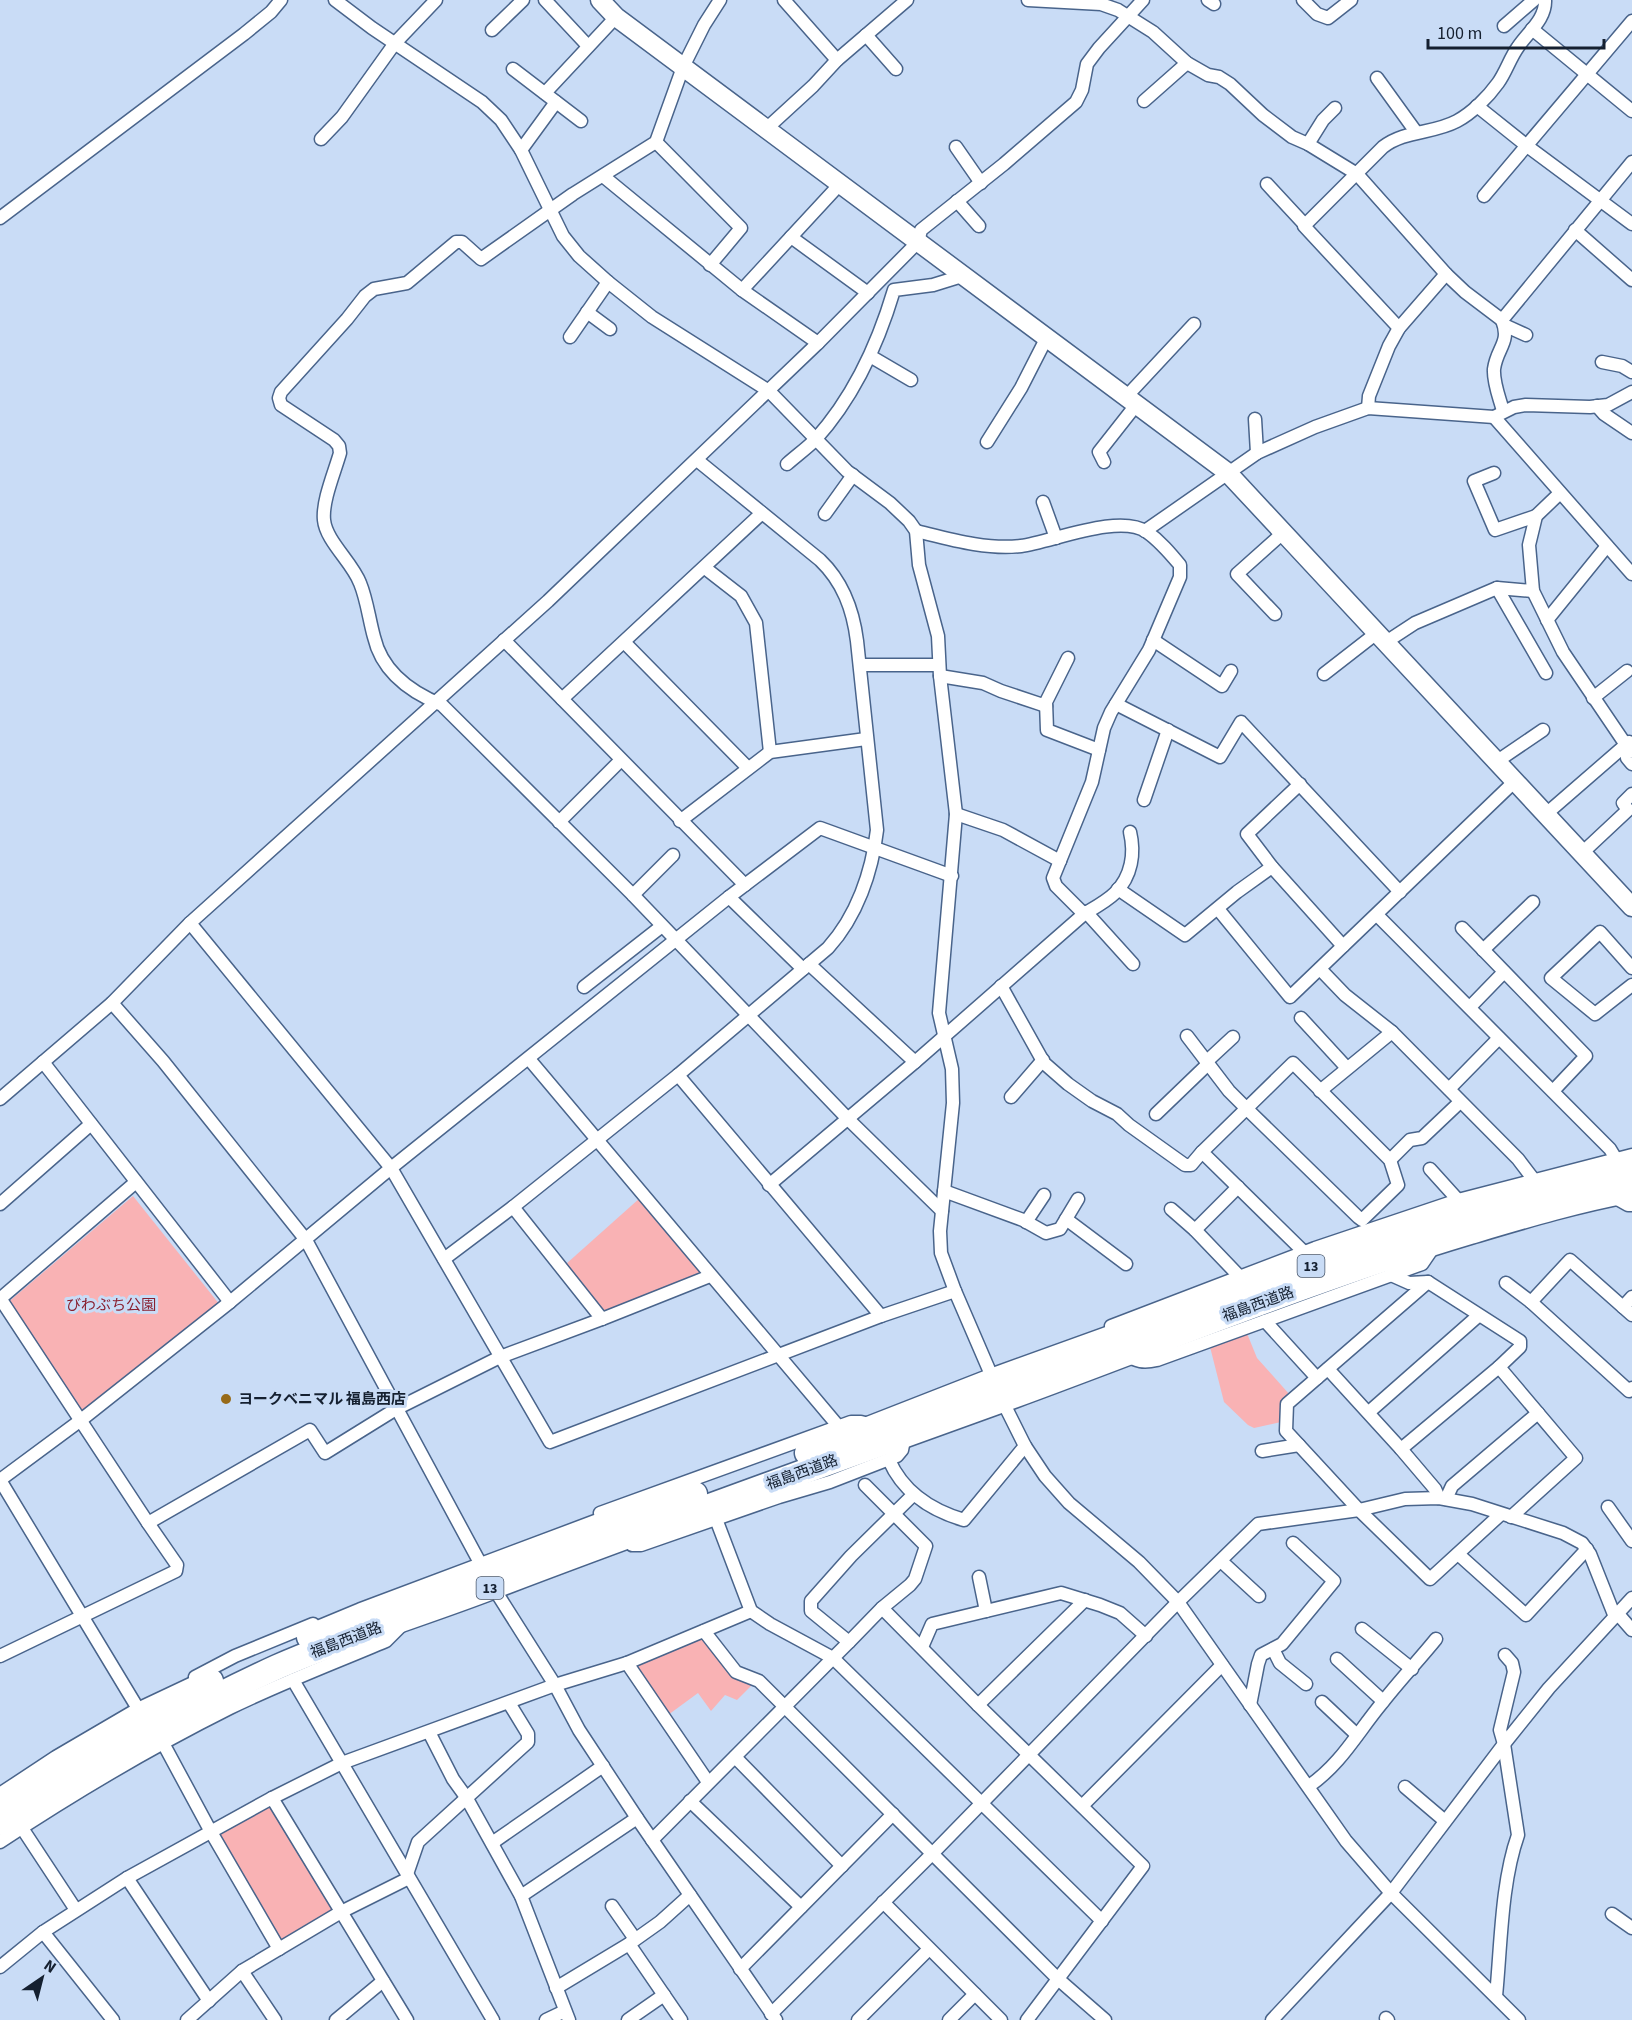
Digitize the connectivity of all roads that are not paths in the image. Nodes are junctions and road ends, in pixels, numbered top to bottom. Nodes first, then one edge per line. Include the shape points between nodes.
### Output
1 (280, 0) edge
2 (336, 0) edge
3 (436, 0) edge
4 (523, 0) edge
5 (544, 0) edge
6 (600, 0) edge
7 (720, 0) edge
8 (784, 0) edge
9 (907, 0) edge
10 (1028, 0) edge
11 (1143, 0) edge
12 (1303, 0) edge
13 (1350, 0) edge
14 (1534, 0) edge
15 (1545, 0) edge
16 (1129, 17) junction
17 (616, 18) junction
18 (1632, 21) edge
19 (1504, 26) dead end
20 (1532, 29) junction
21 (492, 30) dead end
22 (866, 35) junction
23 (395, 43) junction
24 (588, 46) junction
25 (837, 60) junction
26 (1188, 63) junction
27 (683, 67) junction
28 (513, 69) dead end
29 (896, 69) dead end
30 (1587, 75) junction
31 (1377, 78) dead end
32 (545, 93) junction
33 (1144, 101) dead end
34 (556, 102) junction
35 (1477, 105) junction
36 (1335, 108) dead end
37 (1632, 111) edge
38 (580, 121) dead end
39 (765, 130) junction
40 (1416, 132) junction
41 (321, 139) dead end
42 (656, 142) junction
43 (1308, 144) junction
44 (1527, 146) junction
45 (956, 147) dead end
46 (521, 150) junction
47 (1632, 162) edge
48 (1357, 174) junction
49 (603, 176) junction
50 (981, 183) junction
51 (840, 184) junction
52 (1267, 184) dead end
53 (1484, 196) dead end
54 (957, 201) junction
55 (1601, 201) junction
56 (550, 210) junction
57 (0, 218) edge
58 (1632, 224) edge
59 (1305, 225) junction
60 (979, 226) dead end
61 (1575, 230) junction
62 (791, 237) junction
63 (918, 242) junction
64 (710, 265) junction
65 (1446, 274) junction
66 (962, 276) junction
67 (1632, 280) edge
68 (608, 282) junction
69 (742, 290) junction
70 (868, 293) junction
71 (587, 312) junction
72 (1503, 322) junction
73 (1194, 324) dead end
74 (1399, 328) junction
75 (610, 329) dead end
76 (1526, 335) dead end
77 (570, 337) dead end
78 (1046, 339) junction
79 (818, 343) junction
80 (870, 356) junction
81 (1602, 362) dead end
82 (1632, 372) edge
83 (910, 380) dead end
84 (769, 391) junction
85 (1632, 392) edge
86 (1131, 401) junction
87 (1597, 406) junction
88 (1368, 408) junction
89 (1499, 414) junction
90 (1254, 419) dead end
91 (1632, 433) edge
92 (815, 440) junction
93 (987, 442) dead end
94 (1257, 453) junction
95 (696, 460) junction
96 (1104, 462) dead end
97 (787, 464) dead end
98 (1227, 472) junction
99 (1494, 474) dead end
100 (853, 476) junction
101 (1560, 493) junction
102 (1043, 502) dead end
103 (762, 513) junction
104 (825, 514) dead end
105 (1536, 516) junction
106 (916, 531) junction
107 (1145, 531) junction
108 (1284, 532) junction
109 (1056, 538) junction
110 (1607, 546) junction
111 (705, 568) junction
112 (1632, 574) edge
113 (1497, 588) junction
114 (1533, 591) junction
115 (1275, 614) dead end
116 (1547, 620) junction
117 (1382, 637) junction
118 (504, 640) junction
119 (1154, 640) junction
120 (624, 642) junction
121 (1068, 658) dead end
122 (860, 665) junction
123 (940, 670) junction
124 (1231, 671) dead end
125 (1627, 671) dead end
126 (1546, 673) dead end
127 (1324, 674) dead end
128 (1593, 698) junction
129 (562, 699) junction
130 (436, 702) junction
131 (1116, 705) junction
132 (1046, 706) junction
133 (1168, 730) junction
134 (1543, 730) dead end
135 (866, 739) junction
136 (1629, 742) edge
137 (1100, 750) junction
138 (770, 752) junction
139 (621, 760) junction
140 (1496, 762) junction
141 (1632, 764) edge
142 (748, 768) junction
143 (1514, 782) junction
144 (1300, 784) junction
145 (1632, 794) edge
146 (1144, 800) dead end
147 (956, 814) junction
148 (1546, 814) junction
149 (680, 821) junction
150 (559, 822) junction
151 (1130, 832) dead end
152 (874, 847) junction
153 (1582, 853) junction
154 (673, 855) dead end
155 (1060, 861) junction
156 (1272, 867) junction
157 (952, 876) junction
158 (745, 885) junction
159 (1118, 889) junction
160 (1400, 892) junction
161 (633, 895) junction
162 (729, 897) junction
163 (1533, 902) dead end
164 (1632, 907) edge
165 (1218, 909) junction
166 (1085, 913) junction
167 (1377, 915) junction
168 (190, 923) junction
169 (662, 926) junction
170 (1462, 928) dead end
171 (676, 940) junction
172 (1343, 946) junction
173 (1483, 950) junction
174 (1133, 964) dead end
175 (806, 966) junction
176 (1632, 968) edge
177 (1320, 969) junction
178 (1504, 972) junction
179 (1632, 985) edge
180 (1001, 986) junction
181 (584, 987) dead end
182 (112, 1003) junction
183 (1470, 1007) junction
184 (747, 1015) junction
185 (1300, 1018) dead end
186 (1392, 1032) junction
187 (946, 1036) junction
188 (1187, 1036) dead end
189 (1233, 1037) dead end
190 (1499, 1038) junction
191 (529, 1059) junction
192 (1043, 1060) junction
193 (43, 1062) junction
194 (915, 1062) junction
195 (1207, 1063) junction
196 (1347, 1068) junction
197 (678, 1075) junction
198 (1449, 1089) junction
199 (1320, 1091) junction
200 (1553, 1091) junction
201 (1011, 1097) dead end
202 (0, 1099) edge
203 (1460, 1102) junction
204 (1246, 1108) junction
205 (1156, 1114) dead end
206 (848, 1119) junction
207 (91, 1124) junction
208 (597, 1139) junction
209 (1202, 1152) junction
210 (1632, 1155) edge
211 (1390, 1160) junction
212 (1624, 1163) edge
213 (391, 1168) junction
214 (1430, 1169) dead end
215 (1534, 1180) junction
216 (136, 1182) junction
217 (769, 1185) junction
218 (1238, 1187) junction
219 (944, 1191) junction
220 (1620, 1192) edge
221 (1044, 1196) dead end
222 (1078, 1199) dead end
223 (1458, 1200) junction
224 (0, 1204) edge
225 (1632, 1205) edge
226 (513, 1207) junction
227 (1171, 1209) dead end
228 (942, 1211) junction
229 (1066, 1219) junction
230 (1026, 1222) junction
231 (1364, 1225) junction
232 (1195, 1230) junction
233 (306, 1240) junction
234 (1438, 1242) junction
235 (1304, 1252) junction
236 (444, 1259) junction
237 (1126, 1264) dead end
238 (1391, 1275) junction
239 (710, 1276) junction
240 (1239, 1276) junction
241 (1428, 1282) junction
242 (1506, 1283) dead end
243 (955, 1291) junction
244 (1632, 1297) edge
245 (0, 1298) edge
246 (230, 1302) junction
247 (1531, 1302) junction
248 (1628, 1311) edge
249 (881, 1316) junction
250 (1478, 1316) junction
251 (602, 1319) junction
252 (1265, 1321) junction
253 (1090, 1345) junction
254 (1124, 1354) junction
255 (778, 1355) junction
256 (500, 1357) junction
257 (1498, 1367) junction
258 (1328, 1369) junction
259 (1317, 1378) junction
260 (1632, 1388) edge
261 (998, 1390) junction
262 (396, 1409) junction
263 (1368, 1412) junction
264 (1538, 1413) junction
265 (81, 1420) junction
266 (839, 1427) junction
267 (876, 1427) junction
268 (905, 1435) junction
269 (1299, 1445) junction
270 (1024, 1446) junction
271 (1401, 1449) junction
272 (1262, 1451) dead end
273 (889, 1460) junction
274 (0, 1480) edge
275 (865, 1485) dead end
276 (914, 1495) junction
277 (1442, 1498) junction
278 (1608, 1507) dead end
279 (1359, 1510) junction
280 (896, 1514) junction
281 (1506, 1515) junction
282 (716, 1519) junction
283 (147, 1523) junction
284 (584, 1531) junction
285 (626, 1536) junction
286 (1632, 1540) edge
287 (1293, 1543) dead end
288 (1587, 1549) junction
289 (1458, 1554) junction
290 (1221, 1560) junction
291 (979, 1576) dead end
292 (489, 1578) junction
293 (1259, 1596) dead end
294 (1632, 1598) edge
295 (1085, 1600) junction
296 (1178, 1602) junction
297 (882, 1608) junction
298 (752, 1611) junction
299 (986, 1611) junction
300 (1616, 1616) junction
301 (82, 1617) junction
302 (358, 1617) junction
303 (409, 1617) junction
304 (1362, 1629) dead end
305 (1632, 1630) edge
306 (704, 1631) junction
307 (1146, 1636) junction
308 (1436, 1639) dead end
309 (849, 1642) junction
310 (922, 1647) junction
311 (1273, 1649) junction
312 (1505, 1655) dead end
313 (0, 1656) edge
314 (833, 1658) junction
315 (1337, 1659) dead end
316 (627, 1663) junction
317 (1222, 1665) junction
318 (1412, 1669) junction
319 (293, 1680) junction
320 (1306, 1684) dead end
321 (555, 1685) junction
322 (1383, 1701) junction
323 (1322, 1702) dead end
324 (509, 1703) junction
325 (978, 1705) junction
326 (1250, 1705) junction
327 (784, 1706) junction
328 (137, 1707) junction
329 (429, 1732) junction
330 (1357, 1736) junction
331 (163, 1743) junction
332 (1504, 1744) junction
333 (1030, 1755) junction
334 (735, 1757) junction
335 (342, 1763) junction
336 (603, 1766) junction
337 (708, 1782) junction
338 (1309, 1786) junction
339 (1405, 1787) dead end
340 (0, 1791) edge
341 (466, 1797) junction
342 (272, 1798) junction
343 (0, 1801) edge
344 (690, 1801) junction
345 (981, 1803) junction
346 (1082, 1806) junction
347 (893, 1814) junction
348 (637, 1818) junction
349 (1445, 1821) junction
350 (11, 1825) edge
351 (211, 1832) junction
352 (652, 1840) junction
353 (0, 1842) edge
354 (492, 1843) junction
355 (932, 1854) junction
356 (842, 1866) junction
357 (408, 1876) junction
358 (127, 1878) junction
359 (1390, 1893) junction
360 (690, 1894) junction
361 (521, 1896) junction
362 (883, 1902) junction
363 (612, 1906) dead end
364 (801, 1907) junction
365 (76, 1910) junction
366 (341, 1912) junction
367 (1612, 1914) dead end
368 (1102, 1921) junction
369 (1632, 1928) edge
370 (43, 1932) junction
371 (632, 1942) junction
372 (279, 1949) junction
373 (929, 1949) junction
374 (0, 1967) edge
375 (740, 1969) junction
376 (242, 1971) junction
377 (1058, 1979) junction
378 (383, 1981) junction
379 (556, 1988) junction
380 (975, 1994) junction
381 (664, 1995) junction
382 (1496, 1996) junction
383 (209, 2001) junction
384 (567, 2015) edge
385 (773, 2017) edge
386 (113, 2020) edge
387 (187, 2020) edge
388 (275, 2020) edge
389 (336, 2020) edge
390 (407, 2020) edge
391 (493, 2020) edge
392 (546, 2020) edge
393 (628, 2020) edge
394 (681, 2020) edge
395 (858, 2020) edge
396 (949, 2020) edge
397 (1001, 2020) edge
398 (1027, 2020) edge
399 (1105, 2020) edge
400 (1272, 2020) edge
401 (1519, 2020) edge

1 - 57 street via 244,34
2 - 23 street
3 - 23 street
4 - 21 street
5 - 24 street
6 - 17 street
7 - 27 street
8 - 25 street
9 - 22 street
10 - 16 street via 1101,4
11 - 16 street
12 - 13 street via 1317,14 1328,18
14 - 19 street
15 - 20 street via 1544,11
16 - 26 street
16 - 50 street via 1087,64 1076,102
17 - 24 street
17 - 27 street
18 - 30 street
20 - 30 street
20 - 35 street via 1497,84
22 - 25 street
22 - 29 street
23 - 41 street via 342,117
23 - 46 street via 482,102 501,120
24 - 32 street
25 - 39 street
26 - 33 street
26 - 43 street via 1230,84 1263,115
27 - 39 street
27 - 42 street
28 - 32 street
30 - 37 street
30 - 44 street
31 - 40 street
32 - 34 street
34 - 38 street
34 - 46 street
35 - 40 street via 1457,121
35 - 44 street
36 - 43 street
39 - 51 street
40 - 48 street via 1393,140
42 - 49 street
42 - 64 street via 741,228
43 - 48 street
44 - 53 street
44 - 55 street
45 - 50 street
46 - 56 street
47 - 55 street
48 - 59 street
48 - 65 street
49 - 56 street
49 - 64 street
50 - 54 street
51 - 62 street
51 - 63 street
52 - 59 street
54 - 60 street
54 - 63 street via 921,230
55 - 58 street
55 - 61 street
56 - 68 street via 571,247
56 - 130 street via 481,259 462,242 456,242 407,283 374,289 279,398 282,405 339,446 324,517 327,532 360,583 378,653 395,677
59 - 74 street
61 - 67 street
61 - 72 street
62 - 69 street
62 - 70 street
63 - 66 street
63 - 70 street
64 - 69 street
65 - 72 street
65 - 74 street
66 - 78 street
66 - 80 street via 894,290
68 - 71 street
68 - 84 street via 652,317
69 - 79 street
70 - 79 street
71 - 75 street
71 - 77 street
72 - 76 street
72 - 89 street via 1507,337 1497,357 1494,378
73 - 86 street
74 - 88 street via 1369,396
78 - 86 street
78 - 93 street
79 - 84 street
80 - 83 street
80 - 92 street
81 - 82 street
84 - 92 street
84 - 95 street
85 - 87 street via 1608,405
86 - 96 street via 1100,452
86 - 98 street
87 - 89 street via 1526,405
87 - 91 street
88 - 89 street
88 - 94 street
89 - 101 street
90 - 94 street
92 - 97 street
92 - 100 street
94 - 98 street
95 - 103 street
95 - 118 street
98 - 107 street
98 - 108 street
99 - 105 street via 1474,481 1495,530
100 - 104 street
100 - 106 street via 890,503
101 - 105 street
101 - 110 street
102 - 109 street
103 - 111 street
103 - 122 street via 836,578 854,619
105 - 114 street via 1529,545
106 - 109 street via 1004,547
106 - 123 street via 919,565 938,636
107 - 109 street via 1102,527
107 - 119 street via 1180,565 1180,577
108 - 115 street via 1237,574
108 - 117 street
110 - 112 street
110 - 116 street
111 - 120 street
111 - 138 street via 741,596 756,623
113 - 114 street
113 - 117 street
113 - 126 street
114 - 116 street
116 - 128 street
117 - 127 street
117 - 140 street
118 - 129 street
118 - 130 street
119 - 124 street via 1222,686
119 - 131 street
120 - 129 street
120 - 142 street
121 - 132 street
122 - 123 street
122 - 135 street
123 - 132 street
123 - 147 street
125 - 128 street
128 - 136 street
129 - 139 street
130 - 150 street
130 - 168 street
131 - 133 street
131 - 137 street via 1104,728
132 - 137 street via 1047,730
133 - 144 street via 1220,757 1241,722
133 - 146 street
134 - 140 street
135 - 138 street
135 - 152 street via 876,830
136 - 141 street via 1627,758
136 - 148 street
137 - 155 street
138 - 142 street
139 - 149 street
139 - 150 street
140 - 143 street
142 - 149 street
143 - 148 street
143 - 160 street
144 - 156 street via 1247,834
144 - 160 street
145 - 153 street via 1623,803 1628,810
147 - 155 street via 1003,830
147 - 157 street
148 - 153 street
149 - 158 street
150 - 161 street
151 - 159 street via 1134,849 1131,864
152 - 157 street
152 - 158 street via 820,828
152 - 175 street via 850,920 828,948
153 - 164 street
154 - 161 street
155 - 166 street via 1053,878 1056,886
156 - 165 street
156 - 172 street
157 - 187 street via 939,1013
158 - 162 street
159 - 165 street via 1185,935
159 - 166 street
160 - 167 street
161 - 169 street
162 - 171 street
162 - 175 street
163 - 173 street
165 - 177 street via 1290,997
166 - 174 street
166 - 180 street
167 - 172 street
167 - 183 street
168 - 182 street
168 - 213 street
169 - 171 street
169 - 181 street
170 - 173 street
171 - 184 street
171 - 191 street
172 - 177 street
173 - 178 street
175 - 184 street
175 - 194 street
176 - 179 street via 1600,932 1551,978 1595,1014
177 - 186 street
178 - 183 street
178 - 200 street via 1586,1056
180 - 187 street
180 - 192 street
182 - 193 street
182 - 233 street via 246,1161
183 - 190 street
184 - 197 street
184 - 206 street
185 - 196 street
186 - 196 street
186 - 198 street
187 - 194 street
187 - 219 street via 953,1103
188 - 195 street
189 - 195 street
190 - 198 street
190 - 200 street
191 - 208 street
191 - 213 street
192 - 201 street
192 - 209 street via 1068,1084 1117,1114 1185,1166 1191,1165
193 - 202 street
193 - 207 street
194 - 206 street
195 - 204 street
195 - 205 street
196 - 199 street
197 - 208 street
197 - 217 street
198 - 203 street
199 - 204 street via 1293,1063
199 - 211 street
200 - 212 street
203 - 211 street via 1422,1138 1410,1140
203 - 215 street
204 - 209 street
204 - 231 street
206 - 217 street
206 - 228 street
207 - 216 street
207 - 224 street
208 - 226 street
208 - 239 street
209 - 218 street
210 - 212 street
211 - 231 street via 1398,1185
212 - 215 street
212 - 253 highway, 福島西道路 / 13 via 1467,1213
213 - 233 street
213 - 236 street
214 - 223 street
215 - 223 street
216 - 245 street
216 - 246 street
217 - 249 street
218 - 232 street
218 - 235 street
219 - 228 street
219 - 230 street
220 - 225 street
220 - 234 highway, 福島西道路 / 13
221 - 230 street
222 - 229 street
223 - 231 street
226 - 236 street
226 - 251 street
227 - 232 street
228 - 243 street via 941,1253
229 - 230 street via 1060,1228 1046,1233
229 - 237 street
231 - 235 street
232 - 240 street
233 - 246 street
233 - 262 street
234 - 238 street via 1422,1264
234 - 254 highway, 福島西道路 / 13
235 - 240 street
236 - 256 street
238 - 241 street via 1409,1283
238 - 252 street
239 - 251 street
239 - 255 street
240 - 253 street via 1096,1332
241 - 250 street
241 - 258 street
242 - 247 street
243 - 249 street
243 - 261 street
244 - 248 street
245 - 265 street
246 - 265 street
247 - 248 street via 1570,1260
247 - 260 street via 1629,1391
249 - 255 street
250 - 257 street via 1520,1341 1520,1347
250 - 263 street
251 - 256 street
252 - 254 street via 1145,1363
252 - 259 street
253 - 261 highway, 福島西道路 / 13
254 - 261 highway, 福島西道路 / 13
255 - 256 street via 550,1442
255 - 266 street
256 - 262 street
257 - 264 street
257 - 271 street
258 - 259 street
258 - 263 street
259 - 269 street via 1287,1404 1286,1431
261 - 267 highway, 福島西道路 / 13
261 - 268 highway, 福島西道路 / 13
261 - 270 street
262 - 283 street via 325,1453 310,1430
262 - 292 street
263 - 271 street
264 - 277 street
264 - 281 street via 1576,1458
265 - 274 street
265 - 283 street
266 - 267 street via 851,1422
266 - 284 street via 598,1514 588,1521
267 - 284 highway, 福島西道路 / 13
268 - 273 street via 902,1450
268 - 285 highway, 福島西道路 / 13
269 - 272 street
269 - 279 street
270 - 276 street via 964,1520 944,1514
270 - 296 street via 1063,1497 1122,1546
271 - 277 street
273 - 276 street
273 - 282 street
274 - 301 street
275 - 280 street
276 - 280 street
277 - 279 street via 1405,1499
277 - 281 street
278 - 286 street
279 - 289 street via 1430,1579
279 - 290 street via 1258,1524
280 - 297 street via 926,1546 915,1579
280 - 309 street via 811,1601 811,1611
281 - 288 street via 1563,1533
281 - 289 street
282 - 285 street via 641,1545 632,1545
282 - 298 street
283 - 301 street via 177,1565 176,1571
284 - 292 highway, 福島西道路 / 13
285 - 292 highway, 福島西道路 / 13
287 - 311 street via 1334,1581 1282,1644
288 - 289 street via 1526,1615
288 - 300 street
290 - 293 street
290 - 296 street
291 - 299 street
292 - 302 highway, 福島西道路 / 13
292 - 303 highway, 福島西道路 / 13
292 - 321 street
294 - 300 street
295 - 299 street via 1061,1593
295 - 307 street via 1120,1613
295 - 325 street
296 - 307 street
296 - 317 street
297 - 309 street
297 - 310 street
298 - 306 street
298 - 314 street
299 - 310 street via 932,1624
300 - 305 street
300 - 332 street
301 - 313 street
301 - 328 street
302 - 328 street via 338,1614 328,1618 235,1656
302 - 343 highway, 福島西道路 / 13 via 141,1714
303 - 319 street via 386,1641
303 - 350 highway, 福島西道路 / 13 via 280,1666 138,1737
304 - 318 street
306 - 316 street
306 - 327 street via 736,1672 759,1681
307 - 333 street
308 - 318 street
309 - 314 street
310 - 325 street
311 - 320 street via 1280,1663
311 - 326 street via 1261,1655
312 - 332 street via 1514,1672 1500,1730
314 - 327 street
314 - 345 street
315 - 322 street
316 - 321 street
316 - 337 street
317 - 326 street
317 - 346 street
318 - 322 street
319 - 331 street
319 - 335 street
321 - 324 street
321 - 336 street
322 - 330 street
323 - 330 street
324 - 329 street
324 - 341 street via 528,1734 528,1742
325 - 333 street
326 - 338 street
327 - 334 street
327 - 347 street
328 - 340 street
329 - 335 street
329 - 341 street
330 - 338 street via 1326,1774
331 - 350 street
331 - 351 street
332 - 349 street
332 - 382 street via 1518,1835 1504,1906
333 - 345 street
333 - 346 street
334 - 337 street
334 - 356 street
335 - 342 street
335 - 357 street
336 - 348 street
336 - 354 street
337 - 344 street
338 - 359 street via 1346,1841
339 - 349 street
341 - 354 street
341 - 357 street via 418,1842
342 - 351 street
342 - 366 street
344 - 352 street
344 - 364 street
345 - 355 street
345 - 368 street
346 - 368 street via 1143,1866
347 - 355 street
347 - 356 street
348 - 352 street
348 - 361 street
349 - 359 street
350 - 353 street
350 - 365 street
351 - 358 street
351 - 372 street
352 - 360 street
354 - 361 street
355 - 362 street
355 - 377 street
356 - 364 street
357 - 366 street
357 - 391 street
358 - 365 street
358 - 383 street
359 - 382 street
359 - 400 street
360 - 371 street
360 - 375 street
361 - 379 street
362 - 373 street
362 - 385 street
363 - 371 street
364 - 375 street
365 - 370 street
366 - 372 street
366 - 378 street
367 - 369 street
368 - 377 street
370 - 374 street
370 - 386 street
371 - 379 street
371 - 381 street
372 - 376 street
373 - 380 street
373 - 395 street
375 - 385 street
376 - 383 street
376 - 388 street
377 - 398 street
377 - 399 street
378 - 389 street
378 - 390 street
379 - 384 street
380 - 396 street
380 - 397 street
381 - 393 street
381 - 394 street
382 - 401 street
383 - 387 street
384 - 392 street

